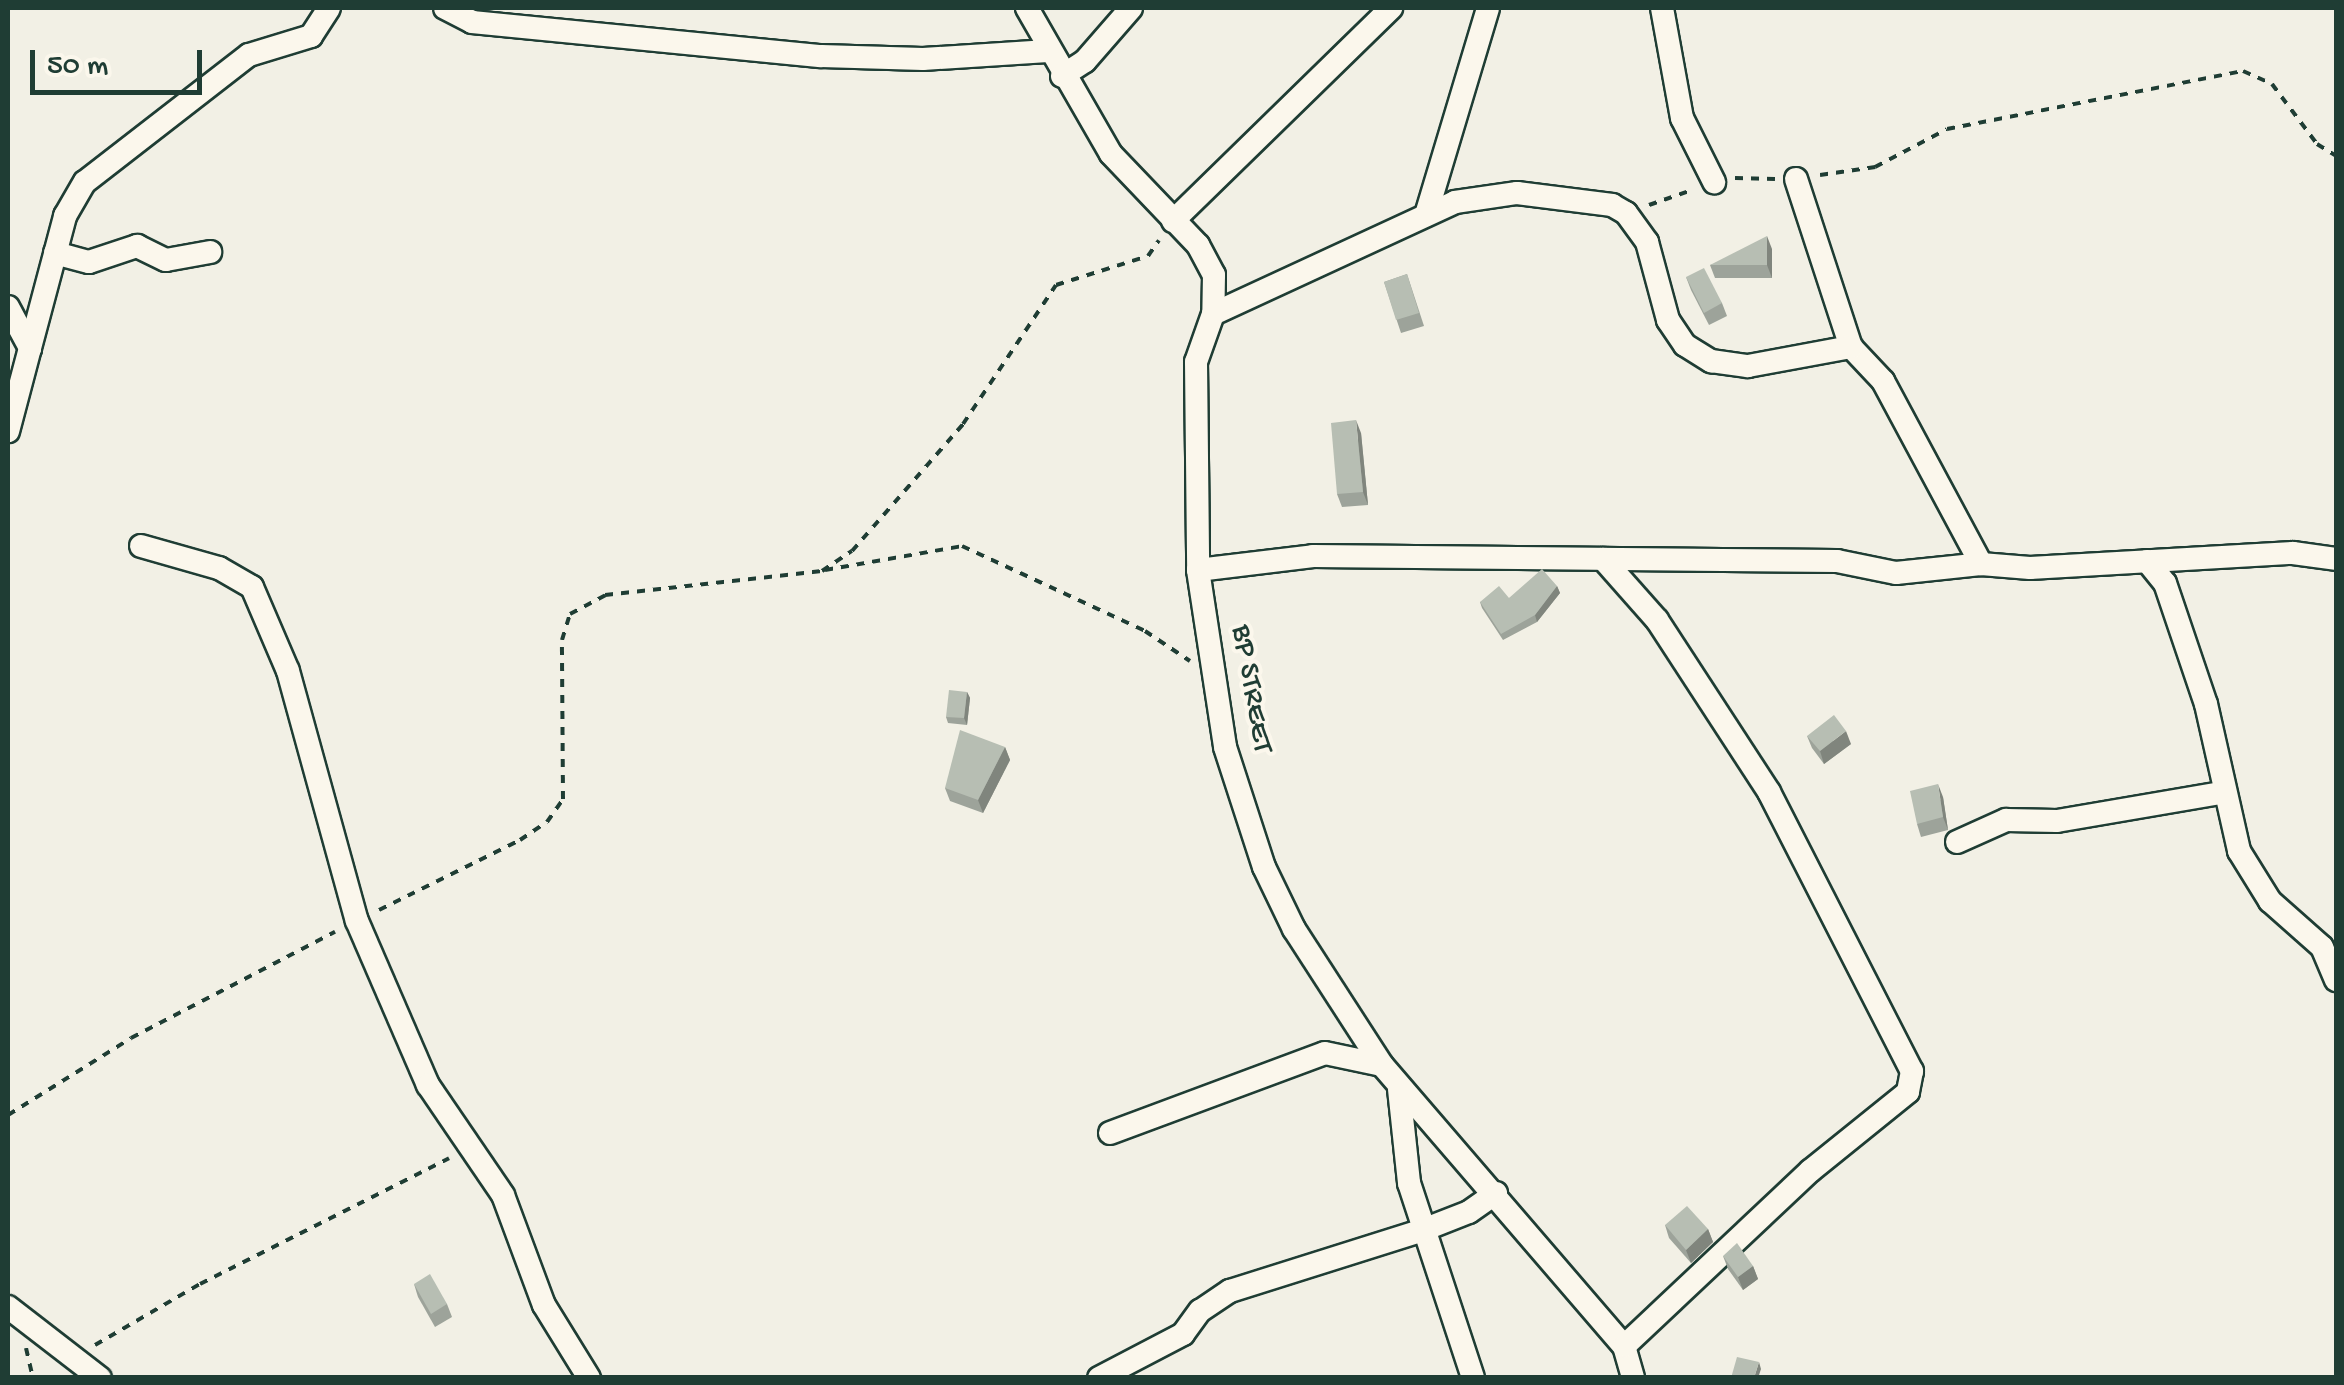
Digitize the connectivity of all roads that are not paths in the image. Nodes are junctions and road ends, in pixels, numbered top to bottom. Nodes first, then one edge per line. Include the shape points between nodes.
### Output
1 (329, 8) edge
2 (445, 8) edge
3 (1026, 8) edge
4 (1131, 8) edge
5 (1391, 8) edge
6 (1488, 8) edge
7 (1662, 8) edge
8 (1048, 51) junction
9 (1062, 76) junction
10 (1796, 179) road end
11 (1714, 182) road end
12 (1426, 215) junction
13 (1173, 221) junction
14 (210, 252) dead end
15 (55, 253) junction
16 (8, 308) edge
17 (1213, 314) junction
18 (1852, 346) junction
19 (30, 348) junction
20 (8, 431) edge
21 (141, 546) dead end
22 (1603, 558) junction
23 (2336, 559) edge
24 (2147, 561) junction
25 (1982, 564) junction
26 (1198, 570) junction
27 (2221, 793) junction
28 (1957, 842) dead end
29 (2336, 980) edge
30 (1382, 1066) junction
31 (1400, 1088) junction
32 (1110, 1133) dead end
33 (1496, 1193) junction
34 (1423, 1230) junction
35 (8, 1307) edge
36 (1624, 1346) junction
37 (100, 1378) edge
38 (588, 1378) edge
39 (1099, 1378) edge
40 (1473, 1378) edge
41 (1633, 1378) edge

1 - 15 street via 311,36 248,54 85,182 65,216
2 - 8 street via 472,22 821,56 923,59
3 - 8 street, BP STREET
4 - 9 street via 1085,61
5 - 13 street
6 - 12 street
7 - 11 street via 1682,118
8 - 9 street, BP STREET
9 - 13 street, BP STREET via 1111,154
10 - 18 street
12 - 17 street
12 - 18 street via 1455,202 1517,193 1612,205 1646,242 1668,320 1686,345 1711,361 1748,366
13 - 17 street, BP STREET via 1198,245 1214,275
14 - 15 street via 166,260 137,246 89,262
15 - 19 street
16 - 19 street
17 - 26 street, BP STREET via 1196,362
18 - 25 street via 1883,380
19 - 20 street
21 - 38 street via 218,568 252,587 288,671 356,922 428,1085 503,1195 544,1306
22 - 25 street via 1836,561 1896,573
22 - 26 street via 1313,556
22 - 36 street via 1657,620 1769,792 1912,1071 1908,1092 1810,1171
23 - 24 street via 2293,554
24 - 25 street
24 - 27 street via 2164,583 2206,704
26 - 30 street, BP STREET via 1225,747 1264,867 1294,929
27 - 28 street via 2057,821 2006,820
27 - 29 street via 2239,852 2270,900 2322,947
30 - 31 street, BP STREET
30 - 32 street via 1326,1053
31 - 33 street, BP STREET
31 - 34 street via 1409,1183
33 - 34 street via 1470,1212
33 - 36 street, BP STREET
34 - 39 street via 1230,1290 1182,1334
34 - 40 street
35 - 37 street
36 - 41 street, BP STREET

